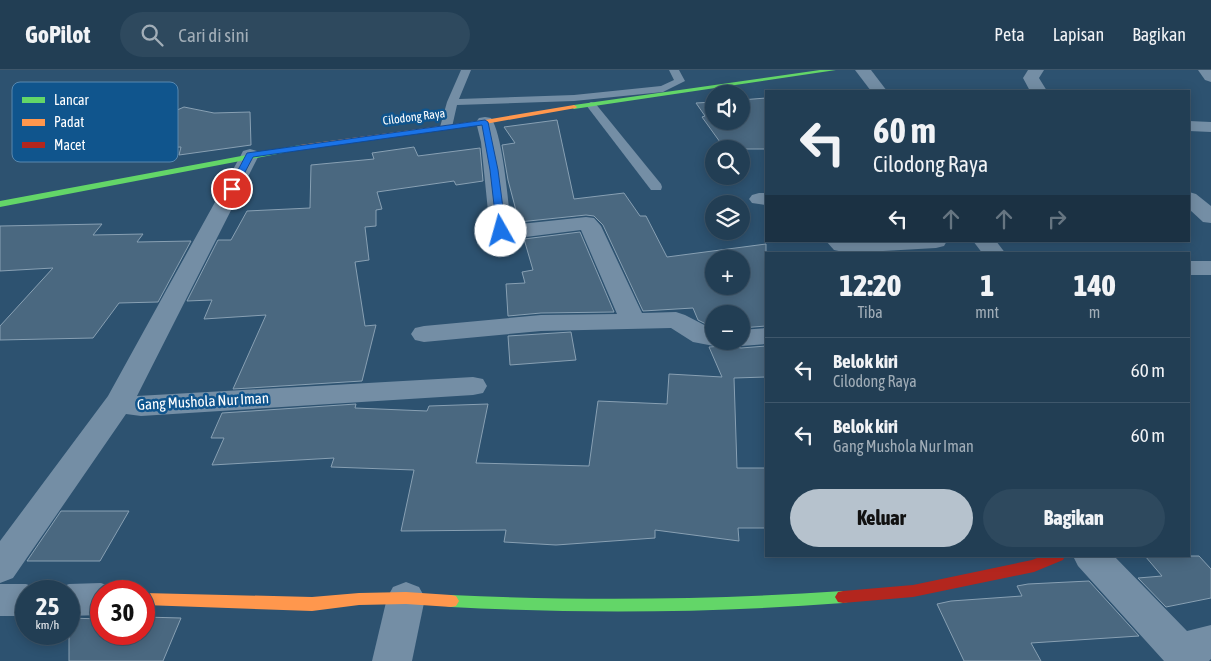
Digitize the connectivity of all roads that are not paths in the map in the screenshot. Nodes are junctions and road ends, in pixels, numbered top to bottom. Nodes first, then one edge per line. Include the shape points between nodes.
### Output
1 (466, 70) edge
2 (674, 70) edge
3 (833, 70) edge
4 (863, 70) edge
5 (1036, 70) edge
6 (1206, 70) edge
7 (1211, 77) edge
8 (879, 90) edge
9 (1038, 90) edge
10 (452, 102) junction
11 (591, 105) junction
12 (485, 122) junction
13 (1190, 126) edge
14 (446, 127) junction
15 (1211, 127) edge
16 (250, 155) junction
17 (656, 187) dead end
18 (1190, 199) edge
19 (0, 204) edge
20 (1211, 217) edge
21 (838, 242) edge
22 (918, 242) edge
23 (985, 242) edge
24 (993, 252) edge
25 (1190, 268) edge
26 (1211, 268) edge
27 (633, 320) junction
28 (424, 334) dead end
29 (705, 336) edge
30 (765, 336) edge
31 (750, 337) edge
32 (473, 386) dead end
33 (122, 399) junction
34 (1056, 557) edge
35 (1092, 557) edge
36 (0, 568) edge
37 (406, 598) junction
38 (155, 599) edge
39 (0, 600) edge
40 (15, 600) edge
41 (1193, 651) edge
42 (392, 661) edge

1 - 10 lane
2 - 10 lane via 680,81 664,89 574,98
3 - 11 street, Cilodong Raya
4 - 8 street
5 - 9 street via 1031,78
6 - 7 street
10 - 14 lane
11 - 12 street, Cilodong Raya
11 - 17 lane
12 - 14 street, Cilodong Raya
12 - 27 street via 501,231 586,223
13 - 15 street
14 - 16 street, Cilodong Raya
16 - 19 street, Cilodong Raya
16 - 33 street, Gang Mushola Nur Iman
18 - 20 street
21 - 22 street via 848,246
23 - 24 street
25 - 26 street
27 - 28 street via 541,323
27 - 29 street via 676,320
30 - 31 street
32 - 33 street, Gang Mushola Nur Iman via 141,406 124,404
33 - 36 street
34 - 37 street via 1034,566 913,591 794,601 636,607 539,606
35 - 41 street
37 - 38 street via 312,604
37 - 42 street
39 - 40 street

